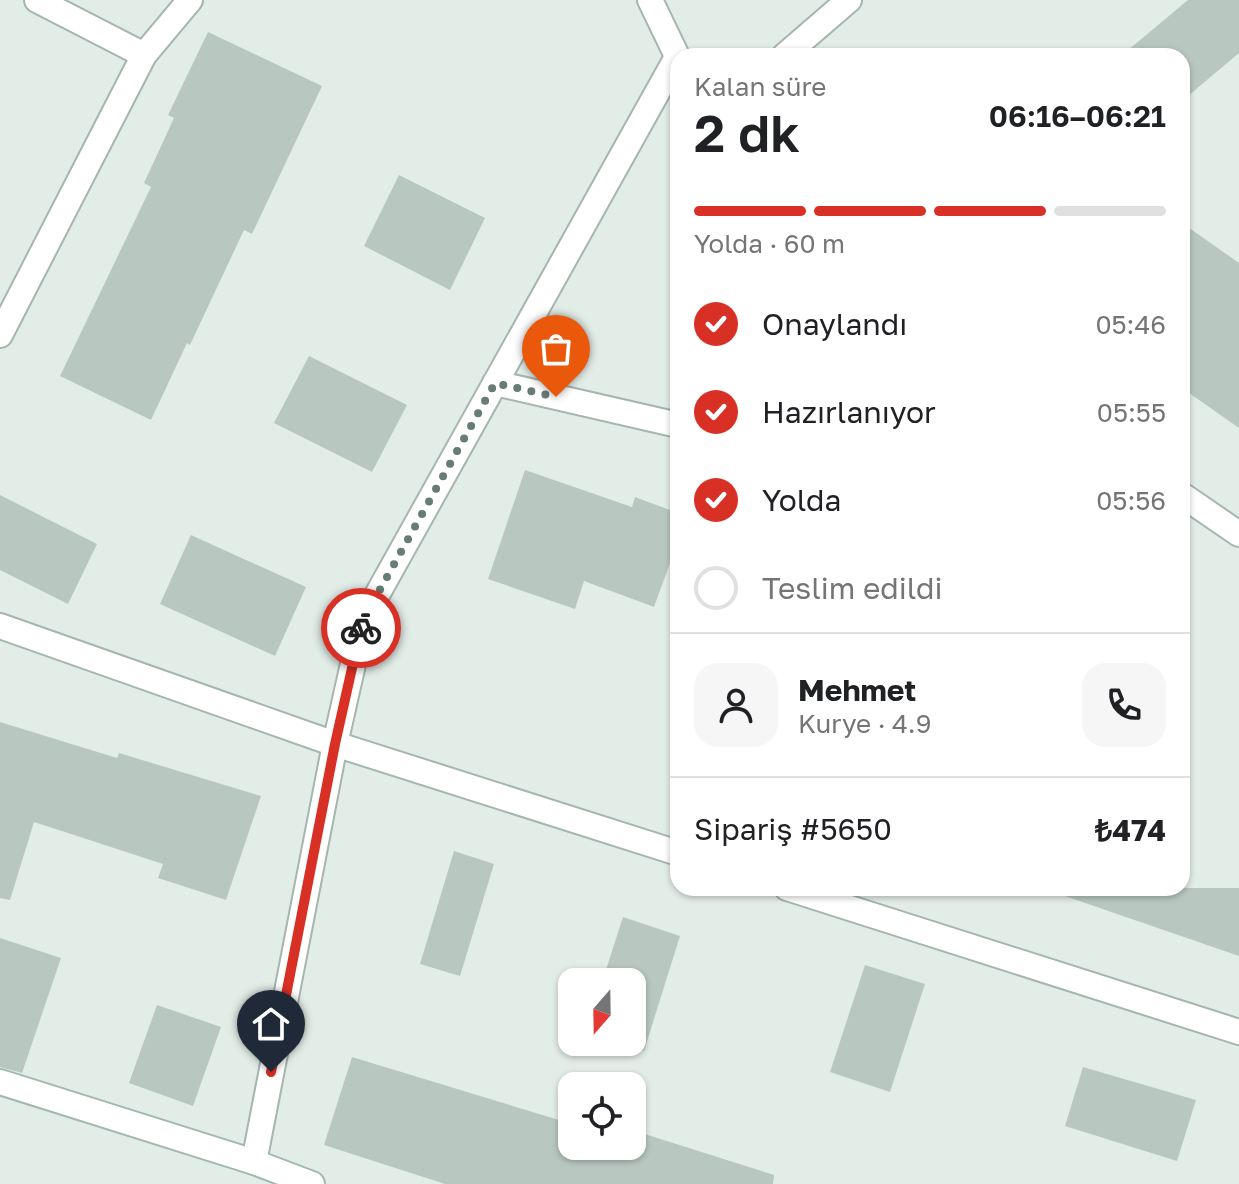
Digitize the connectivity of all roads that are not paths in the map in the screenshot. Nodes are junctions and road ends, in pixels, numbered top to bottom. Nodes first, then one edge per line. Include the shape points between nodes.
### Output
1 (37, 0) edge
2 (190, 0) edge
3 (650, 0) edge
4 (849, 0) edge
5 (674, 48) edge
6 (793, 48) edge
7 (144, 55) junction
8 (670, 71) edge
9 (0, 335) edge
10 (495, 383) junction
11 (670, 423) edge
12 (1190, 500) edge
13 (1239, 534) edge
14 (0, 626) edge
15 (335, 744) junction
16 (670, 850) edge
17 (812, 896) edge
18 (1239, 1032) edge
19 (0, 1082) edge
20 (254, 1162) junction
21 (312, 1184) edge

1 - 7 street
2 - 7 street
3 - 5 street
4 - 6 street
7 - 9 street
8 - 10 street
10 - 11 street
10 - 15 street via 363,620
12 - 13 street
14 - 15 street
15 - 16 street
15 - 20 street
17 - 18 street
19 - 20 street
20 - 21 street

